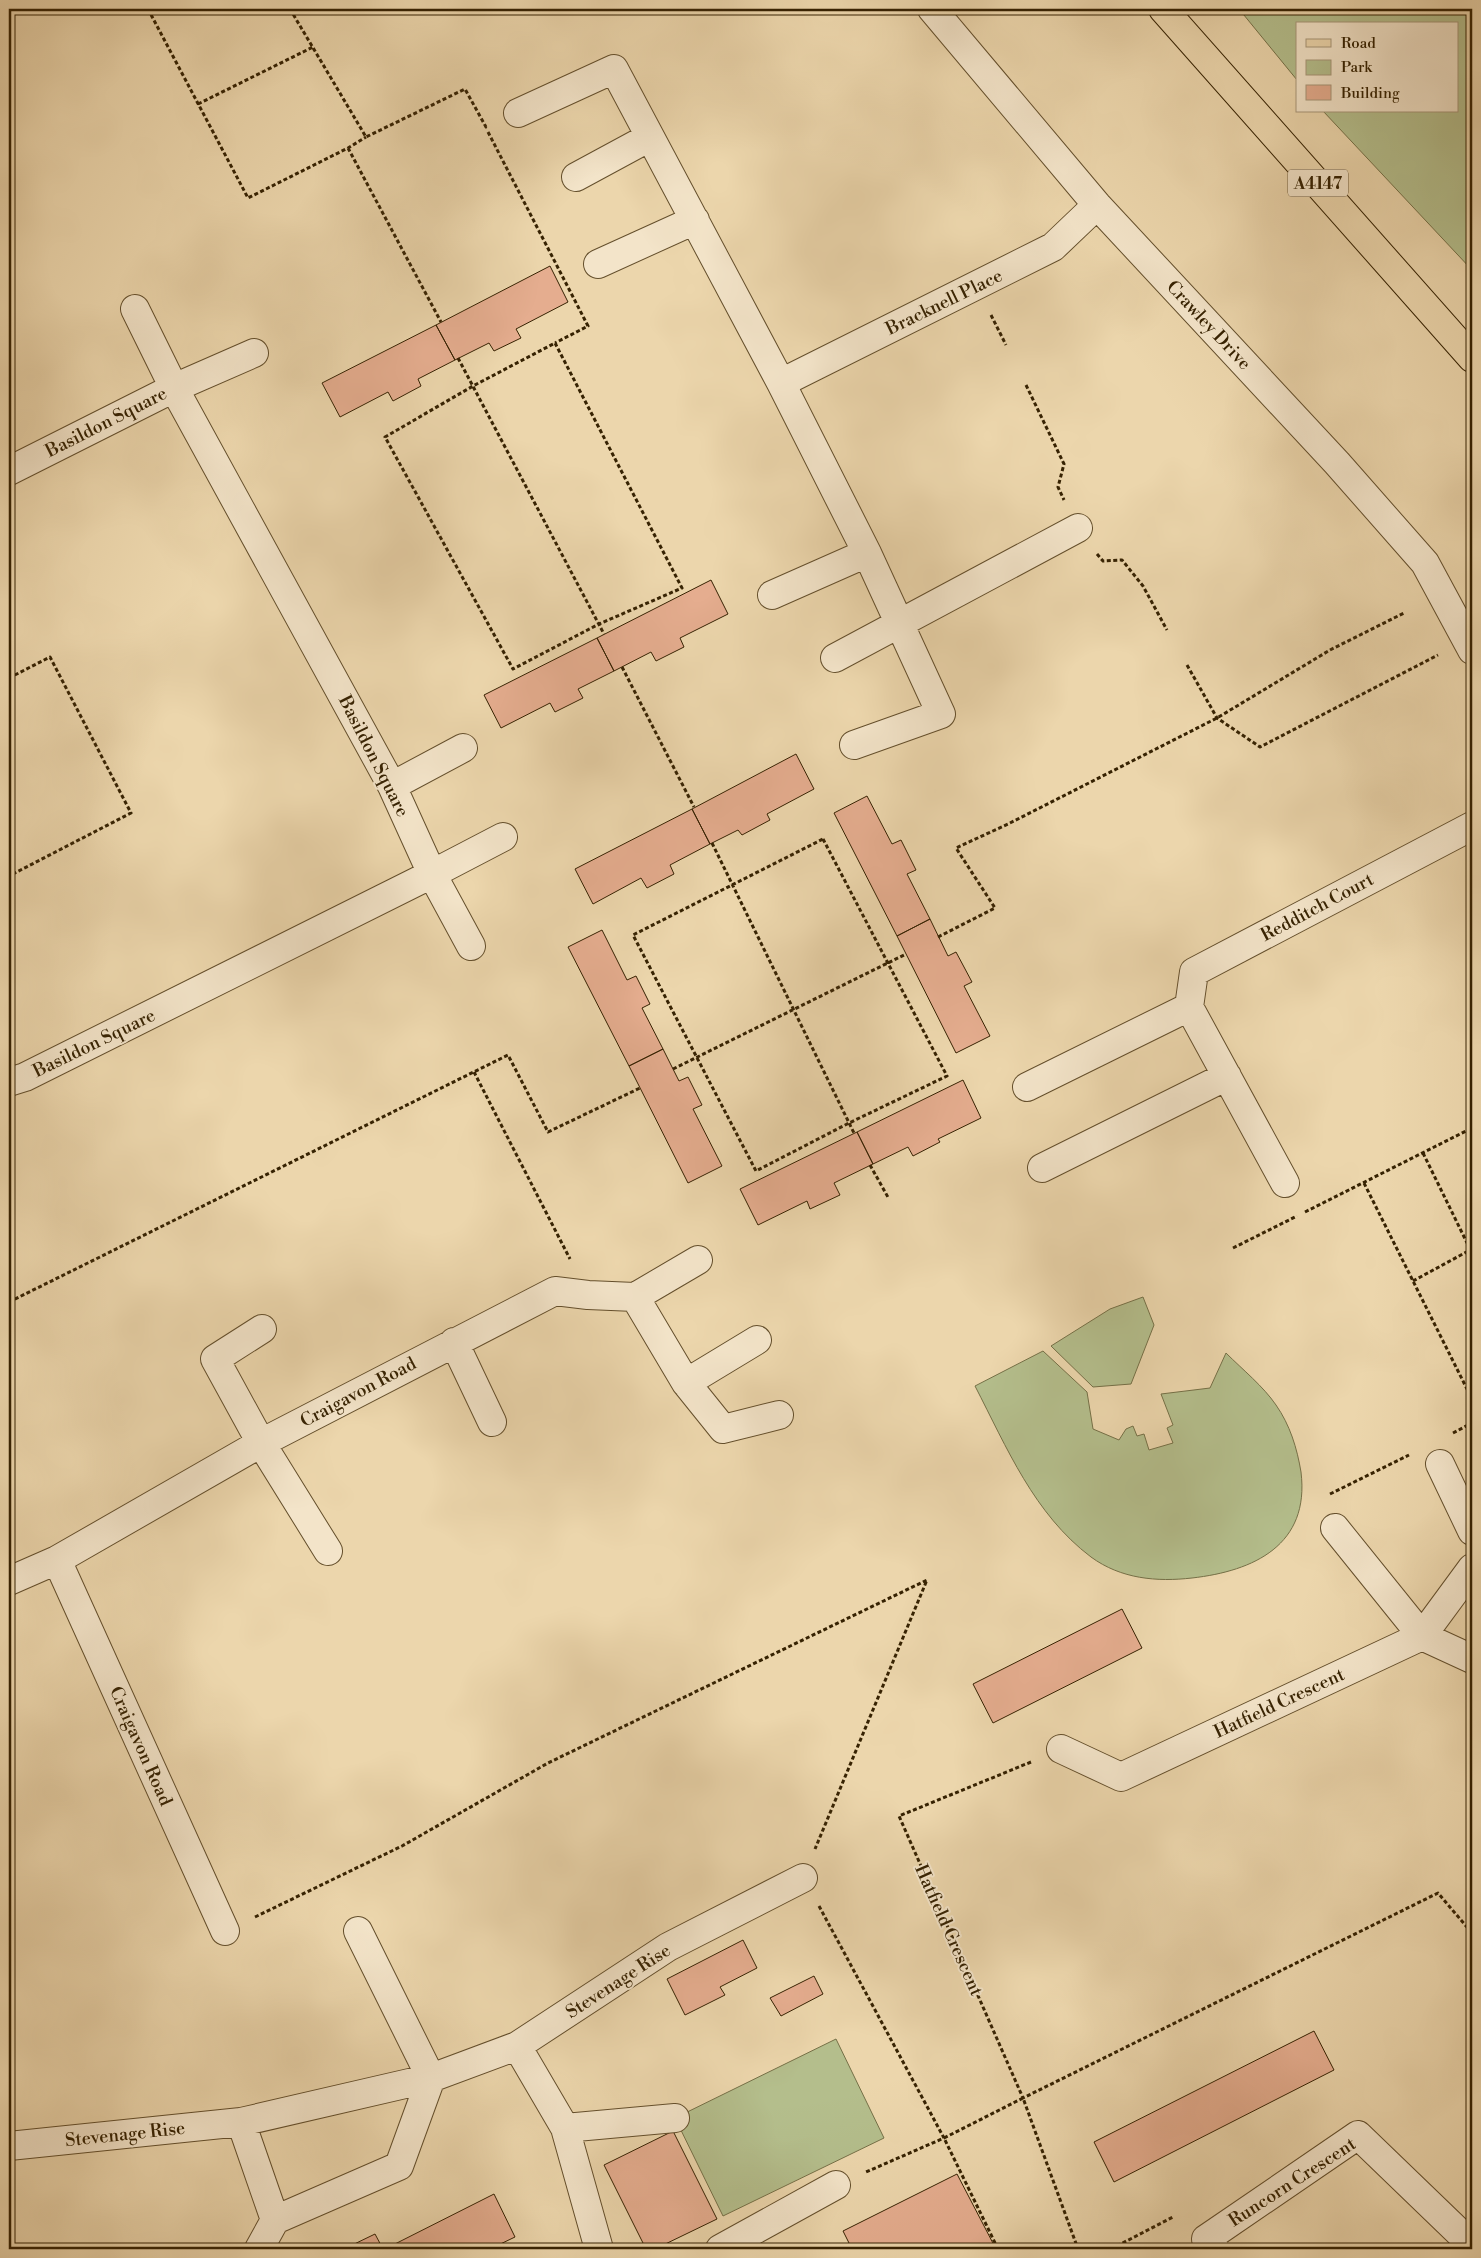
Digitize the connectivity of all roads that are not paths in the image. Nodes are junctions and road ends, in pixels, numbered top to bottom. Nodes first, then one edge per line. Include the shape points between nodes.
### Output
1 (932, 9) edge
2 (1163, 9) edge
3 (518, 113) road end
4 (650, 137) junction
5 (576, 177) dead end
6 (1097, 205) junction
7 (695, 220) junction
8 (598, 264) dead end
9 (135, 309) dead end
10 (254, 353) dead end
11 (1472, 358) edge
12 (780, 383) junction
13 (174, 388) junction
14 (9, 471) edge
15 (1078, 528) dead end
16 (867, 553) junction
17 (772, 596) dead end
18 (899, 622) junction
19 (1470, 645) edge
20 (835, 658) dead end
21 (854, 745) dead end
22 (463, 748) dead end
23 (392, 786) junction
24 (1472, 826) edge
25 (503, 838) dead end
26 (432, 874) junction
27 (470, 946) dead end
28 (1189, 1006) junction
29 (1226, 1076) junction
30 (9, 1082) edge
31 (1027, 1087) dead end
32 (1042, 1168) dead end
33 (1285, 1182) dead end
34 (698, 1260) dead end
35 (635, 1297) junction
36 (262, 1329) dead end
37 (757, 1340) dead end
38 (454, 1342) junction
39 (686, 1383) junction
40 (779, 1416) dead end
41 (492, 1422) dead end
42 (262, 1443) junction
43 (1440, 1464) dead end
44 (1335, 1528) road end
45 (1472, 1531) edge
46 (328, 1551) dead end
47 (56, 1560) junction
48 (1472, 1568) edge
49 (9, 1581) edge
50 (1422, 1636) junction
51 (1472, 1659) edge
52 (1061, 1749) road end
53 (803, 1878) road end
54 (225, 1931) road end
55 (358, 1931) dead end
56 (517, 2046) junction
57 (431, 2078) junction
58 (675, 2118) dead end
59 (241, 2122) junction
60 (565, 2128) junction
61 (9, 2146) edge
62 (836, 2185) road end
63 (275, 2220) junction
64 (1472, 2245) edge
65 (259, 2249) edge
66 (599, 2249) edge
67 (720, 2249) edge
68 (1215, 2249) edge

1 - 6 street, Crawley Drive
2 - 11 main road, A4147
3 - 4 street via 614,69
4 - 5 street
4 - 7 street
6 - 12 street, Bracknell Place via 1053,247
6 - 19 street, Crawley Drive via 1425,563
7 - 8 street
7 - 12 street
9 - 13 street
10 - 13 street
12 - 16 street
13 - 14 street, Basildon Square
13 - 23 street, Basildon Square
15 - 18 street
16 - 17 street
16 - 18 street
18 - 20 street
18 - 21 street via 941,714
22 - 23 street
23 - 26 street, Basildon Square
24 - 28 street, Redditch Court via 1194,972
25 - 26 street
26 - 27 street
26 - 30 street, Basildon Square via 25,1077
28 - 29 street
28 - 31 street
29 - 32 street
29 - 33 street
34 - 35 street
35 - 38 street, Craigavon Road via 555,1291
35 - 39 street
36 - 42 street via 215,1359
37 - 39 street
38 - 41 street
38 - 42 street, Craigavon Road
39 - 40 street via 723,1429
42 - 46 street
42 - 47 street, Craigavon Road
43 - 45 street
44 - 50 street
47 - 49 street, Craigavon Road
47 - 54 street, Craigavon Road
48 - 50 street, Hatfield Crescent
50 - 51 street
50 - 52 street, Hatfield Crescent via 1122,1777
53 - 56 street, Stevenage Rise via 668,1947
55 - 57 street
56 - 57 street, Stevenage Rise
56 - 60 street
57 - 59 street, Stevenage Rise
57 - 63 street via 399,2166
58 - 60 street
59 - 61 street, Stevenage Rise
59 - 63 street
60 - 66 street
62 - 67 street
63 - 65 street
64 - 68 street, Runcorn Crescent via 1358,2135 1206,2239

